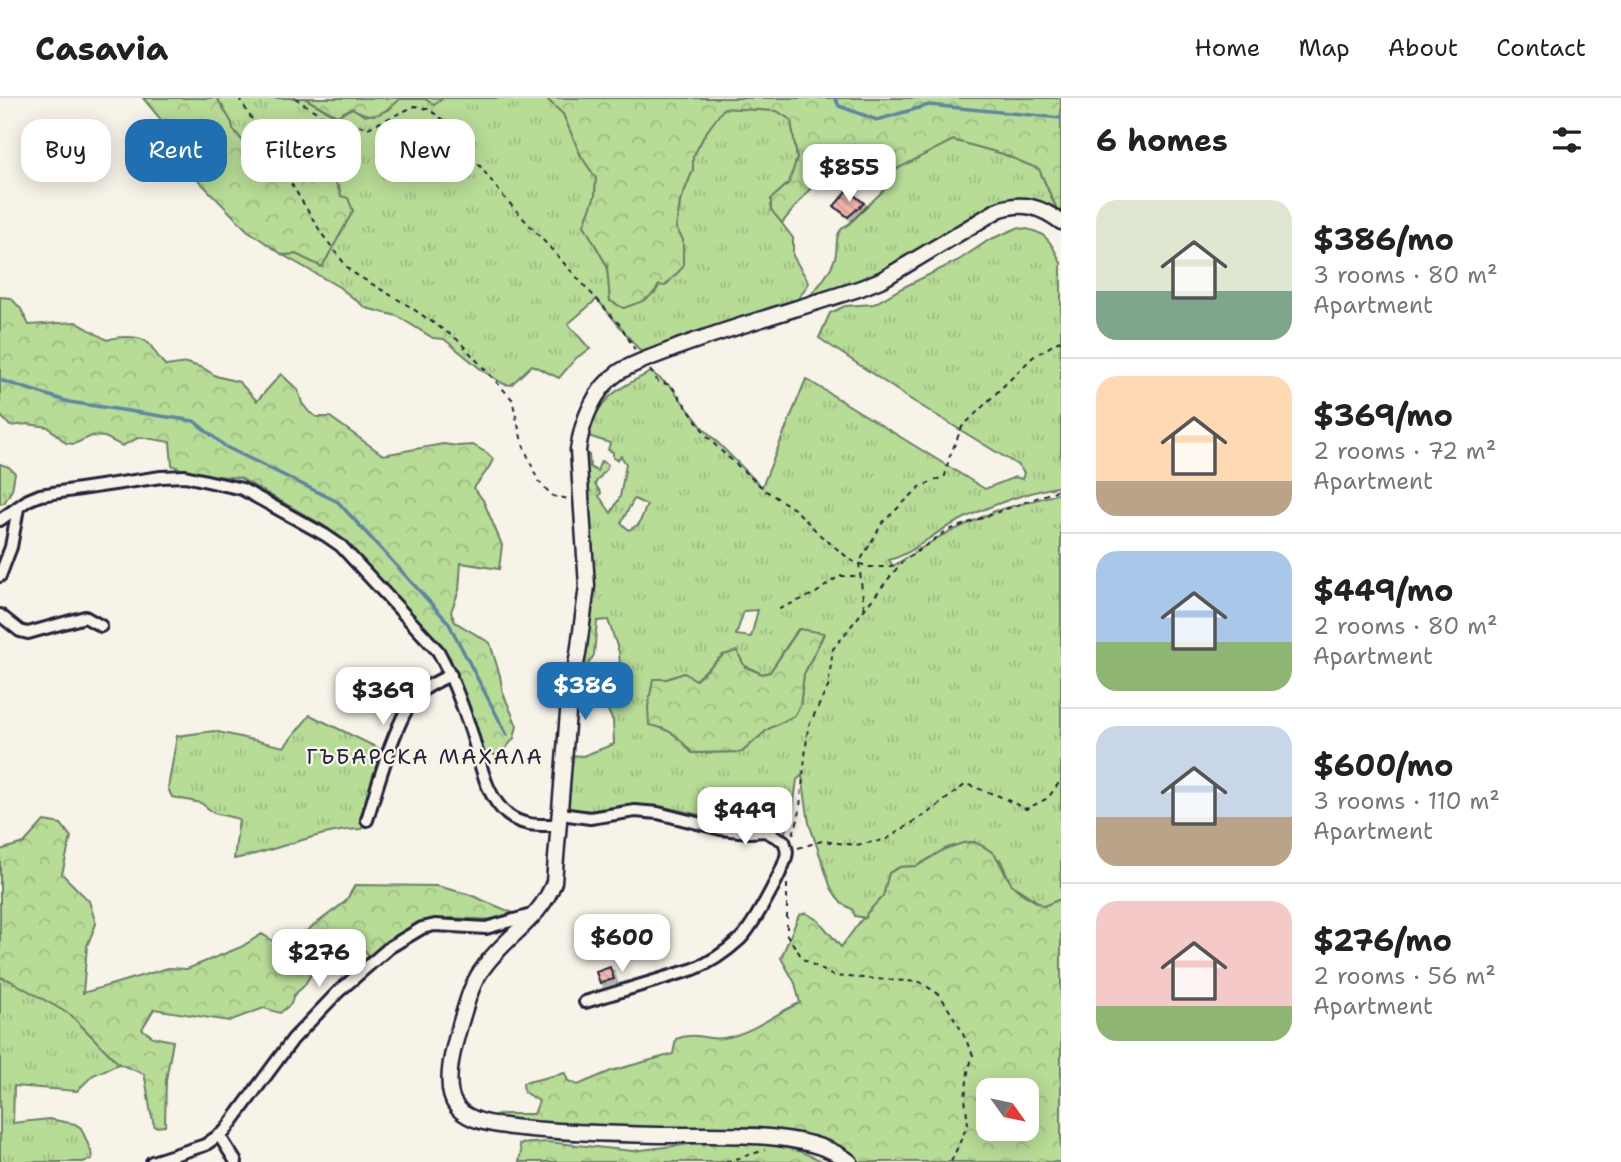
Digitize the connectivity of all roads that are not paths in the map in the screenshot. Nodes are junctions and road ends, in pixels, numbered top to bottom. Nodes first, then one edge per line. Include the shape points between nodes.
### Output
1 (1061, 222) edge
2 (18, 508) junction
3 (0, 520) edge
4 (0, 576) edge
5 (0, 615) edge
6 (101, 626) dead end
7 (450, 675) junction
8 (561, 819) junction
9 (367, 820) dead end
10 (538, 913) junction
11 (585, 1002) dead end
12 (219, 1135) junction
13 (152, 1162) edge
14 (236, 1162) edge
15 (849, 1162) edge

1 - 8 street via 1030,205 1010,205 883,279 640,362 606,385 593,401 578,450 587,586 569,701
2 - 3 street
2 - 4 street
2 - 7 street via 40,495 161,477 205,479 242,489 341,547 438,651
5 - 6 street via 28,633 85,617
7 - 8 street via 485,781 498,804 528,825
7 - 9 street via 410,704
8 - 10 street via 554,882
8 - 11 street via 658,813 721,829 765,831 783,841 787,851 739,940 694,970
10 - 12 street via 486,928 435,925 390,947 293,1039
10 - 15 street via 475,979 449,1075 451,1095 463,1113 490,1124 565,1133 798,1141 824,1147
12 - 13 street via 205,1145
12 - 14 street

